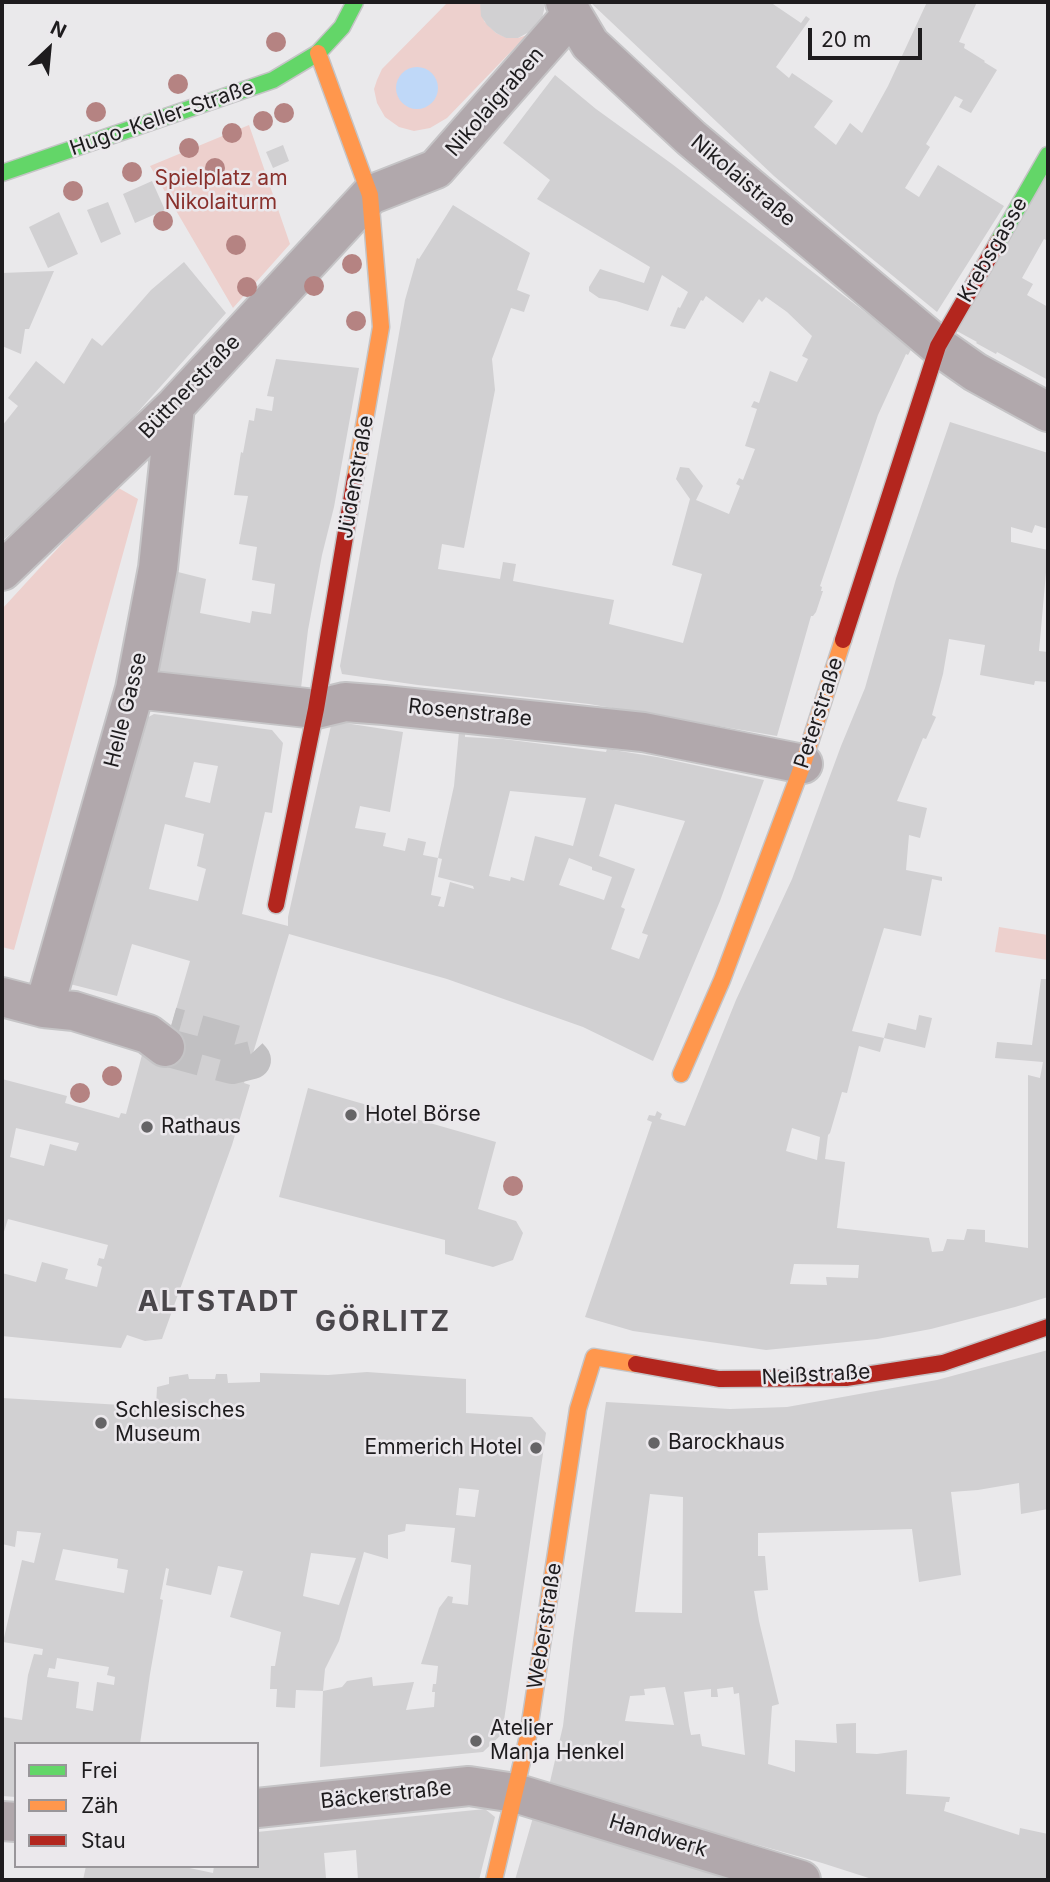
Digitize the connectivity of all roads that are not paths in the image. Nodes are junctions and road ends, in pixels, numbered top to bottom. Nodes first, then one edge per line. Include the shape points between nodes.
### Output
1 (355, 2) edge
2 (569, 6) edge
3 (318, 53) junction
4 (1048, 155) edge
5 (2, 173) edge
6 (370, 194) junction
7 (938, 346) junction
8 (174, 406) junction
9 (1048, 412) edge
10 (2, 571) edge
11 (135, 689) junction
12 (316, 709) junction
13 (803, 764) junction
14 (276, 905) dead end
15 (2, 997) edge
16 (44, 1008) junction
17 (161, 1035) tunnel mouth
18 (681, 1074) dead end
19 (1048, 1327) edge
20 (589, 1371) joint
21 (515, 1793) junction
22 (259, 1808) edge
23 (495, 1880) edge
24 (801, 1880) edge

1 - 3 street via 342,27
2 - 6 street, Nikolaigraben via 436,169
2 - 7 street, Nikolaistraße via 590,44 691,138
3 - 5 street, Hugo-Keller-Straße via 273,80
3 - 6 street, Jüdenstraße
4 - 7 street, Krebsgasse
6 - 8 street, Büttnerstraße
6 - 12 street, Jüdenstraße via 381,327
7 - 9 street, Nikolaistraße
7 - 13 street, Peterstraße
8 - 10 street, Büttnerstraße
8 - 11 street, Helle Gasse via 158,568
11 - 12 street, Rosenstraße
11 - 16 street, Helle Gasse
12 - 13 street, Rosenstraße via 345,702 643,732
12 - 14 street, Jüdenstraße
13 - 18 street, Peterstraße via 730,960
15 - 16 street
16 - 17 street via 74,1011
19 - 20 street, Neißstraße via 943,1363 846,1378 719,1379 594,1357
20 - 21 street, Weberstraße via 578,1409 528,1736
21 - 22 street, Bäckerstraße via 469,1786
21 - 23 street, Weberstraße
21 - 24 street, Handwerk

